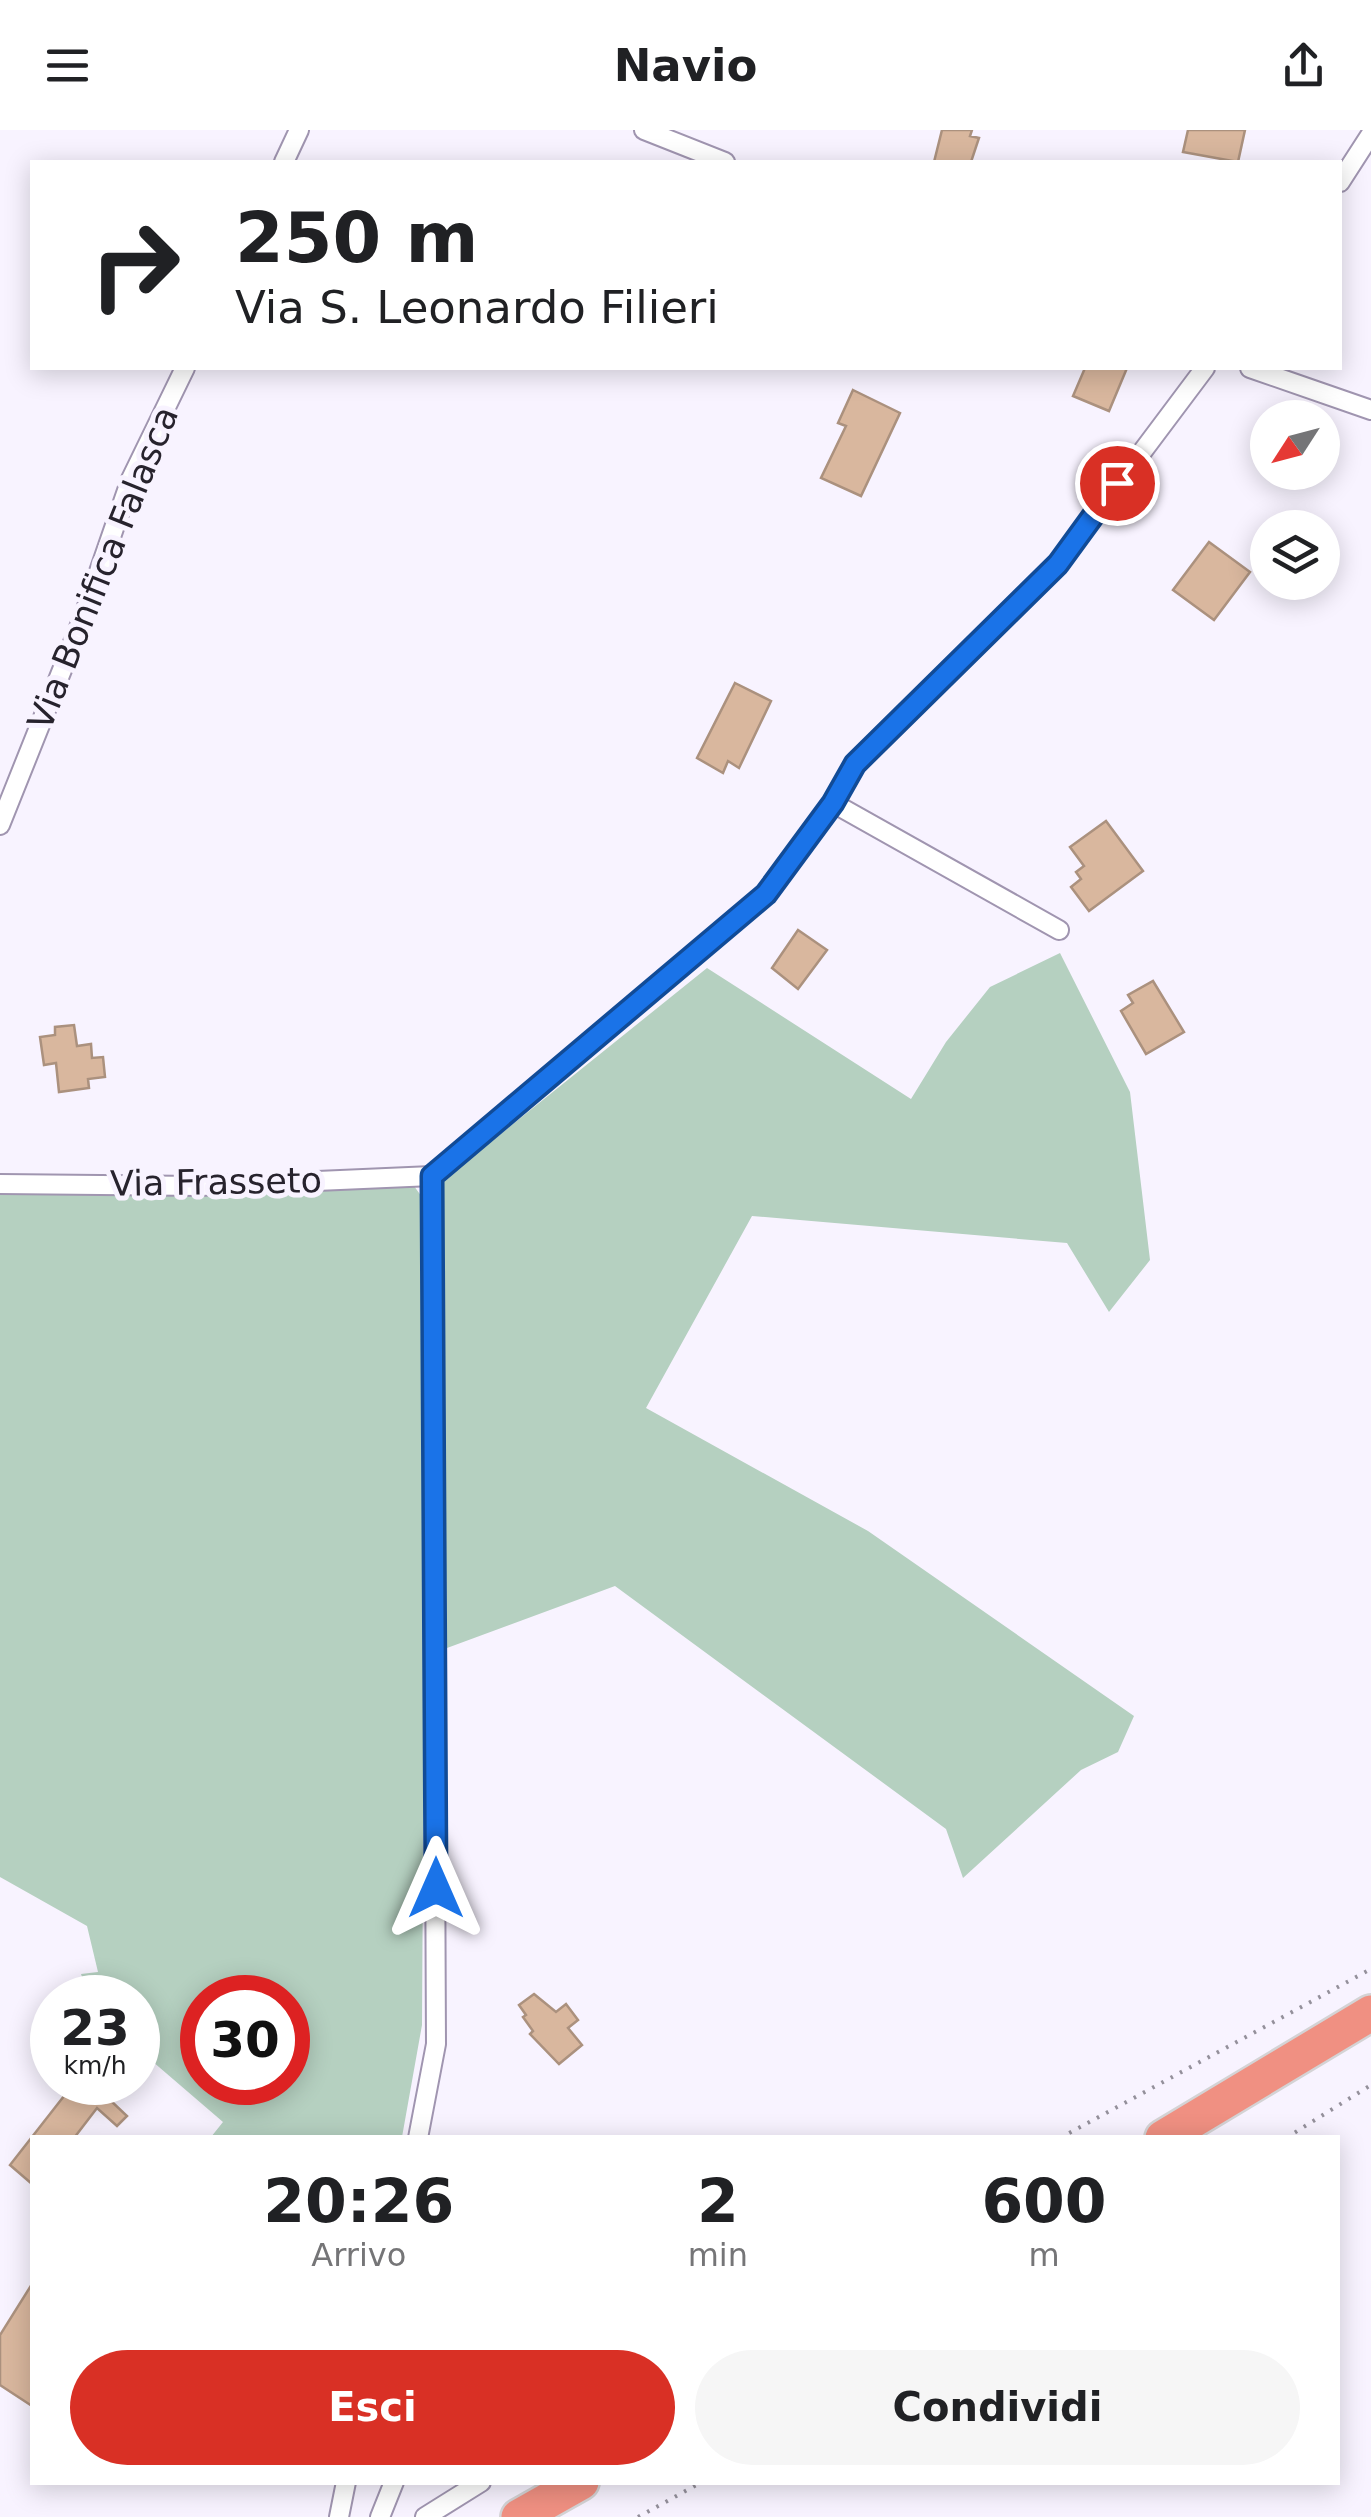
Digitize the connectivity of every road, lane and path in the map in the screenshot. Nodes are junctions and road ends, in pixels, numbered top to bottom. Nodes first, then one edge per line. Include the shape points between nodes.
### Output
1 (299, 130) edge
2 (644, 130) edge
3 (1371, 134) edge
4 (285, 160) edge
5 (719, 160) edge
6 (1342, 179) edge
7 (184, 370) edge
8 (1204, 370) edge
9 (1256, 370) edge
10 (1371, 410) edge
11 (833, 803) junction
12 (0, 825) edge
13 (1059, 930) dead end
14 (432, 1176) junction
15 (0, 1184) edge
16 (1371, 1969) edge
17 (1371, 2013) edge
18 (1371, 2085) edge
19 (419, 2135) edge
20 (1066, 2135) edge
21 (1169, 2135) edge
22 (1291, 2135) edge
23 (345, 2485) edge
24 (393, 2485) edge
25 (476, 2485) edge
26 (576, 2485) edge
27 (697, 2485) edge
28 (339, 2517) edge
29 (380, 2517) edge
30 (425, 2517) edge
31 (519, 2517) edge
32 (638, 2517) edge

1 - 4 street
2 - 5 street
3 - 6 street
7 - 12 street, Via Bonifica Falasca via 131,479
8 - 11 street via 1058,564 855,764
9 - 10 street
11 - 13 street
11 - 14 street via 766,894
14 - 15 street, Via Frasseto via 200,1186
14 - 19 street via 436,2044
16 - 20 path
17 - 21 highway
18 - 22 path
23 - 28 street
24 - 29 street
25 - 30 street
26 - 31 highway
27 - 32 path

